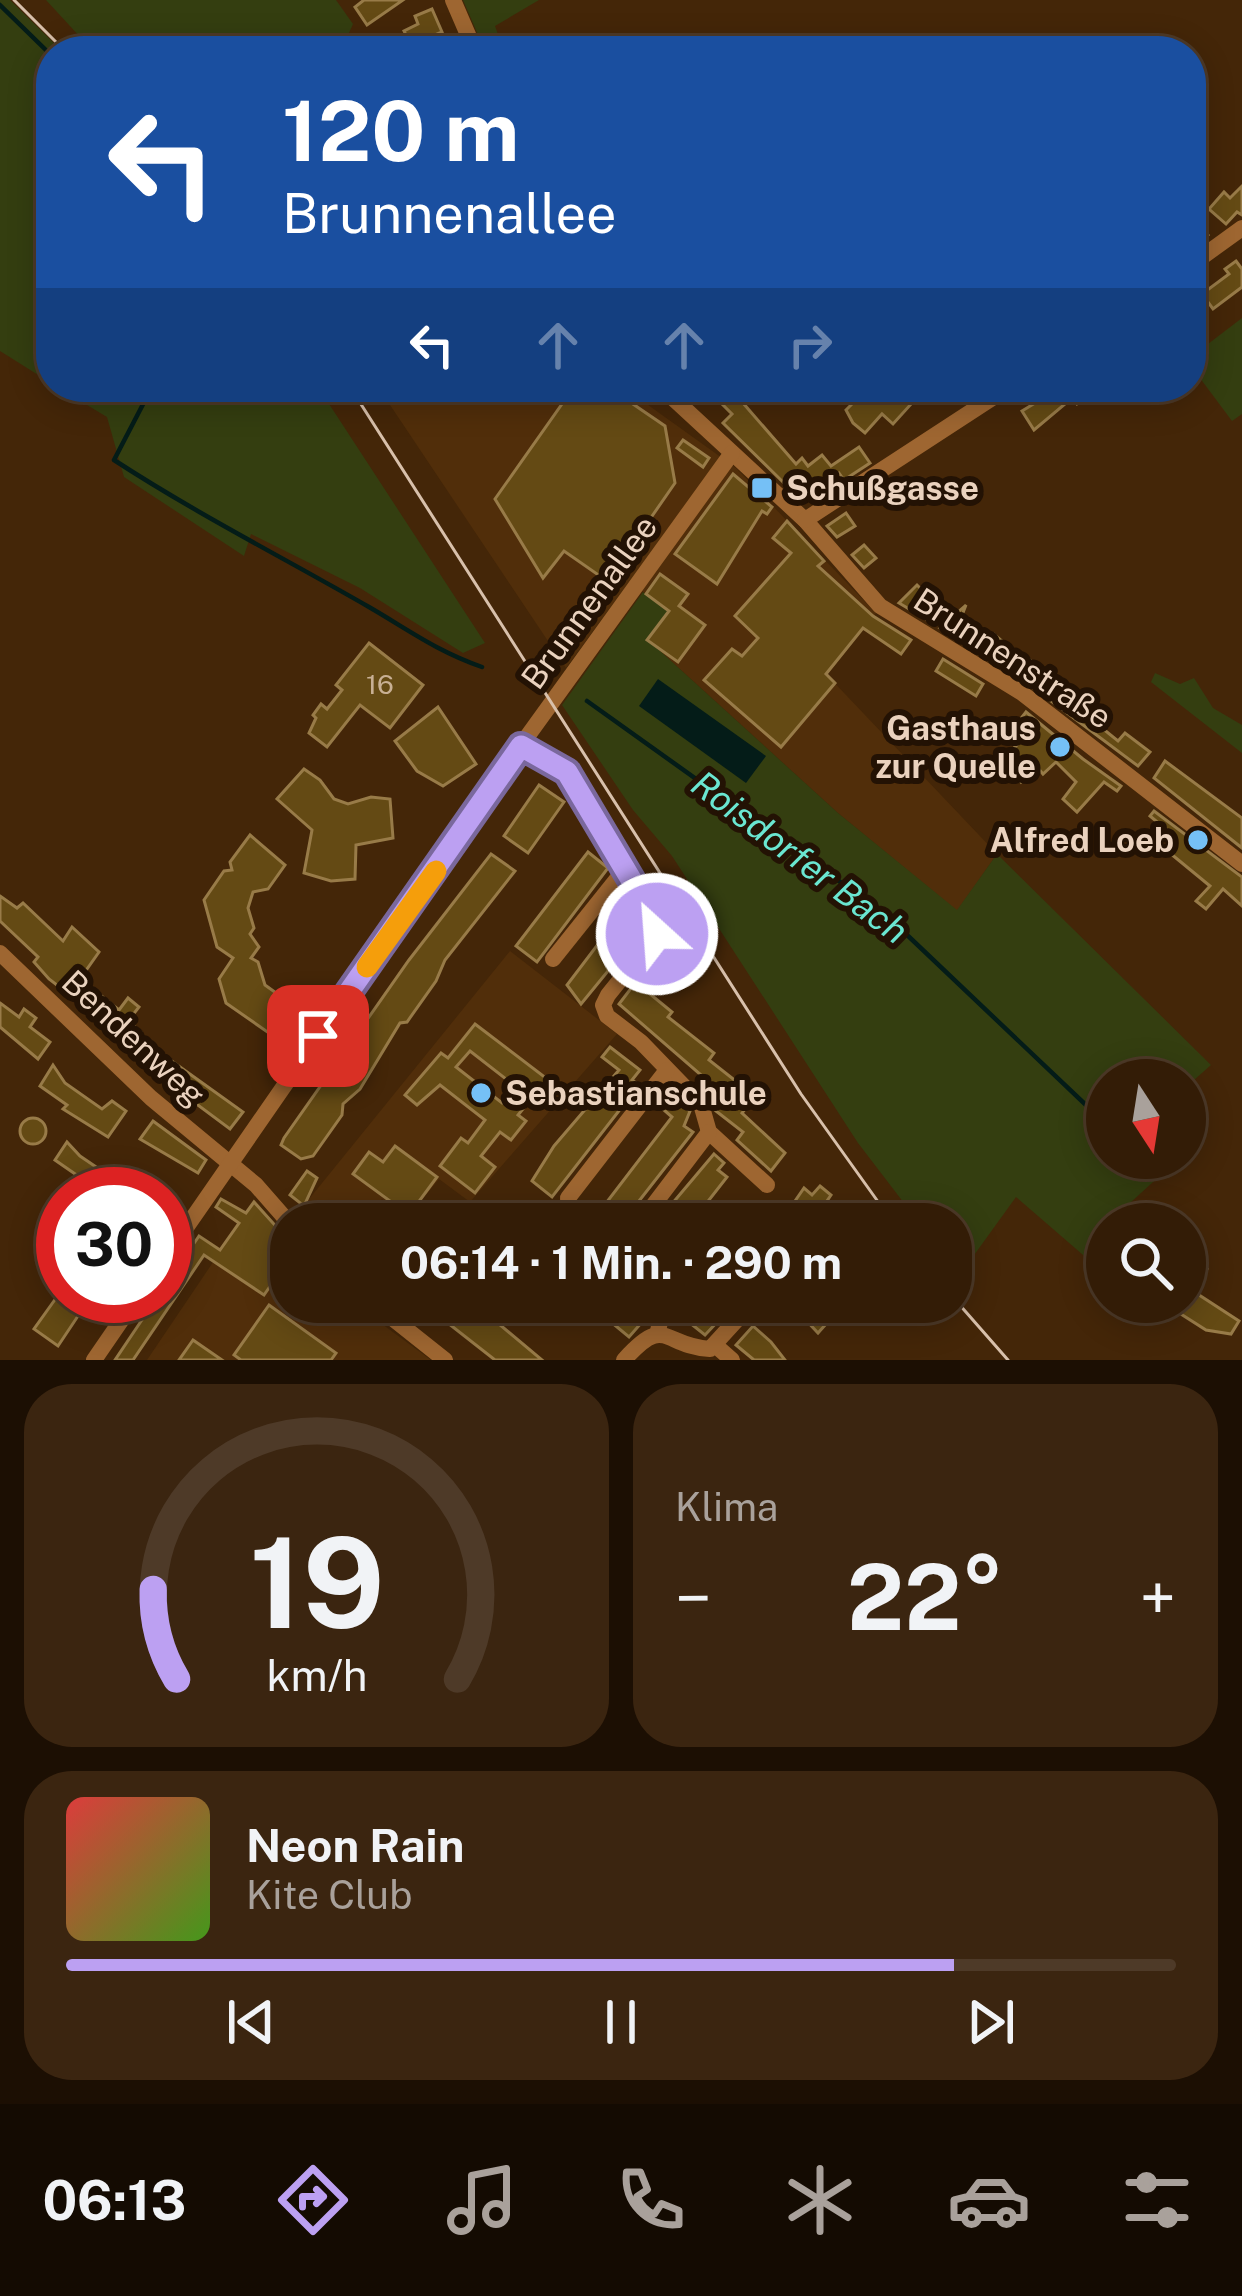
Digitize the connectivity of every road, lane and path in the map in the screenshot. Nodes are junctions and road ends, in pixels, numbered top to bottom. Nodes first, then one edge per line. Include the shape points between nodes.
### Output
1 (453, 0) edge
2 (469, 36) edge
3 (1242, 228) edge
4 (1206, 254) edge
5 (677, 402) edge
6 (986, 402) edge
7 (732, 453) junction
8 (805, 520) junction
9 (521, 746) junction
10 (1242, 864) edge
11 (625, 869) junction
12 (0, 953) edge
13 (553, 959) dead end
14 (667, 1070) junction
15 (709, 1132) junction
16 (230, 1164) junction
17 (767, 1185) dead end
18 (569, 1203) edge
19 (655, 1203) edge
20 (270, 1204) edge
21 (192, 1219) edge
22 (119, 1323) edge
23 (398, 1323) edge
24 (656, 1323) edge
25 (735, 1323) edge
26 (658, 1331) junction
27 (715, 1345) junction
28 (94, 1360) edge
29 (445, 1360) edge
30 (625, 1360) edge
31 (732, 1360) edge

1 - 2 street
3 - 4 street
5 - 7 street, Brunnenstraße
6 - 8 street
7 - 8 street, Brunnenstraße
7 - 9 street, Brunnenallee
8 - 10 street, Brunnenstraße via 880,606 1022,693
9 - 11 street via 567,772
9 - 16 street, Brunnenallee
11 - 13 street
11 - 14 street via 657,934 603,1006
12 - 16 street, Bendenweg
14 - 15 street via 701,1104
14 - 18 street
15 - 17 street
15 - 19 street
16 - 20 street, Bendenweg
16 - 21 street, Brunnenallee
22 - 28 street
23 - 29 street
24 - 26 street
25 - 27 street
26 - 27 street via 702,1349
26 - 30 street
27 - 31 street

